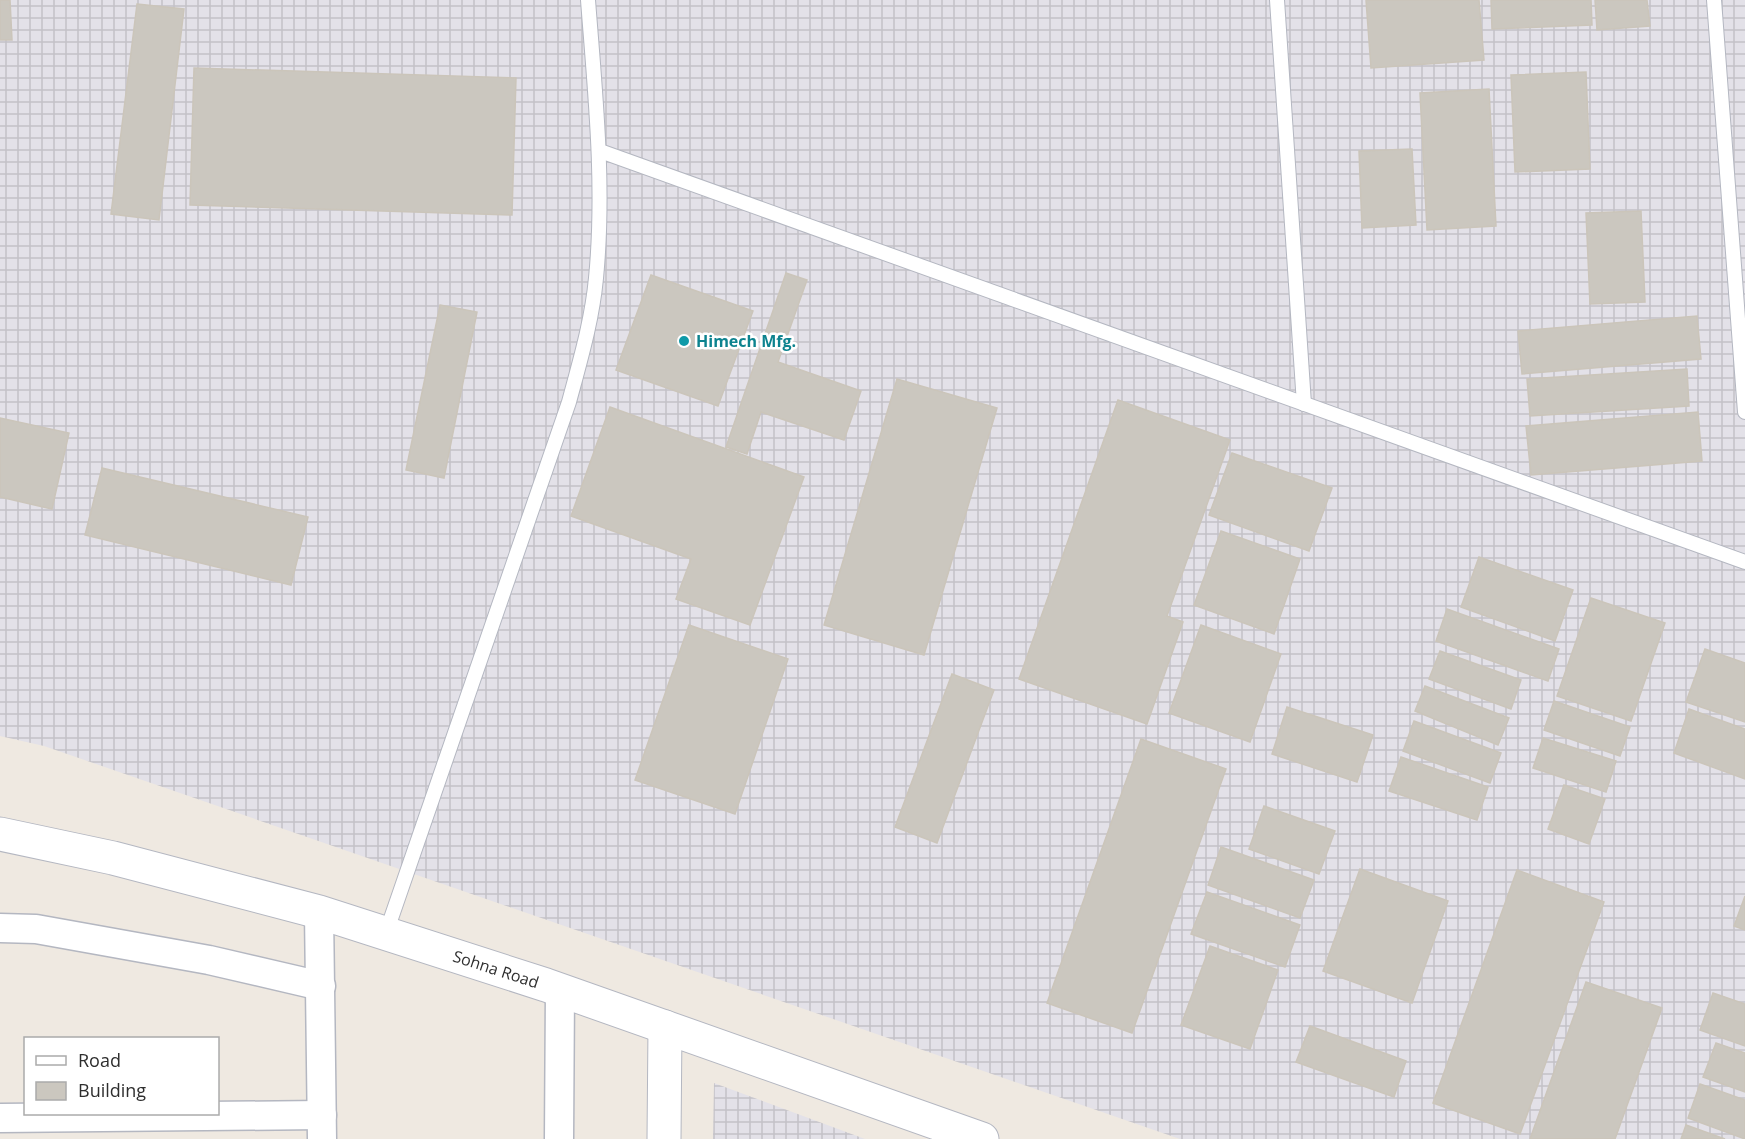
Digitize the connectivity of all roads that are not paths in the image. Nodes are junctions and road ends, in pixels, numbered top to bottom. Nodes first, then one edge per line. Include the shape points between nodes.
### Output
1 (588, 0) edge
2 (1277, 0) edge
3 (1714, 0) edge
4 (600, 151) junction
5 (1304, 404) junction
6 (1745, 412) edge
7 (1745, 562) edge
8 (0, 834) edge
9 (319, 912) junction
10 (0, 928) edge
11 (386, 933) junction
12 (321, 986) junction
13 (560, 990) junction
14 (665, 1027) junction
15 (0, 1118) edge
16 (322, 1127) edge
17 (45, 1128) edge
18 (186, 1128) edge
19 (559, 1139) edge
20 (664, 1139) edge
21 (982, 1139) edge

1 - 4 lane
2 - 5 lane
3 - 6 lane
4 - 5 lane
4 - 11 lane via 596,278 587,337
5 - 7 lane
8 - 9 main road, Sohna Road via 114,858
9 - 11 main road, Sohna Road
9 - 12 street
10 - 12 street via 36,929 208,960
11 - 13 main road, Sohna Road
12 - 16 street
13 - 14 main road, Sohna Road
13 - 19 street
14 - 20 main road
14 - 21 main road, Sohna Road
15 - 17 street
16 - 18 street
17 - 18 street

